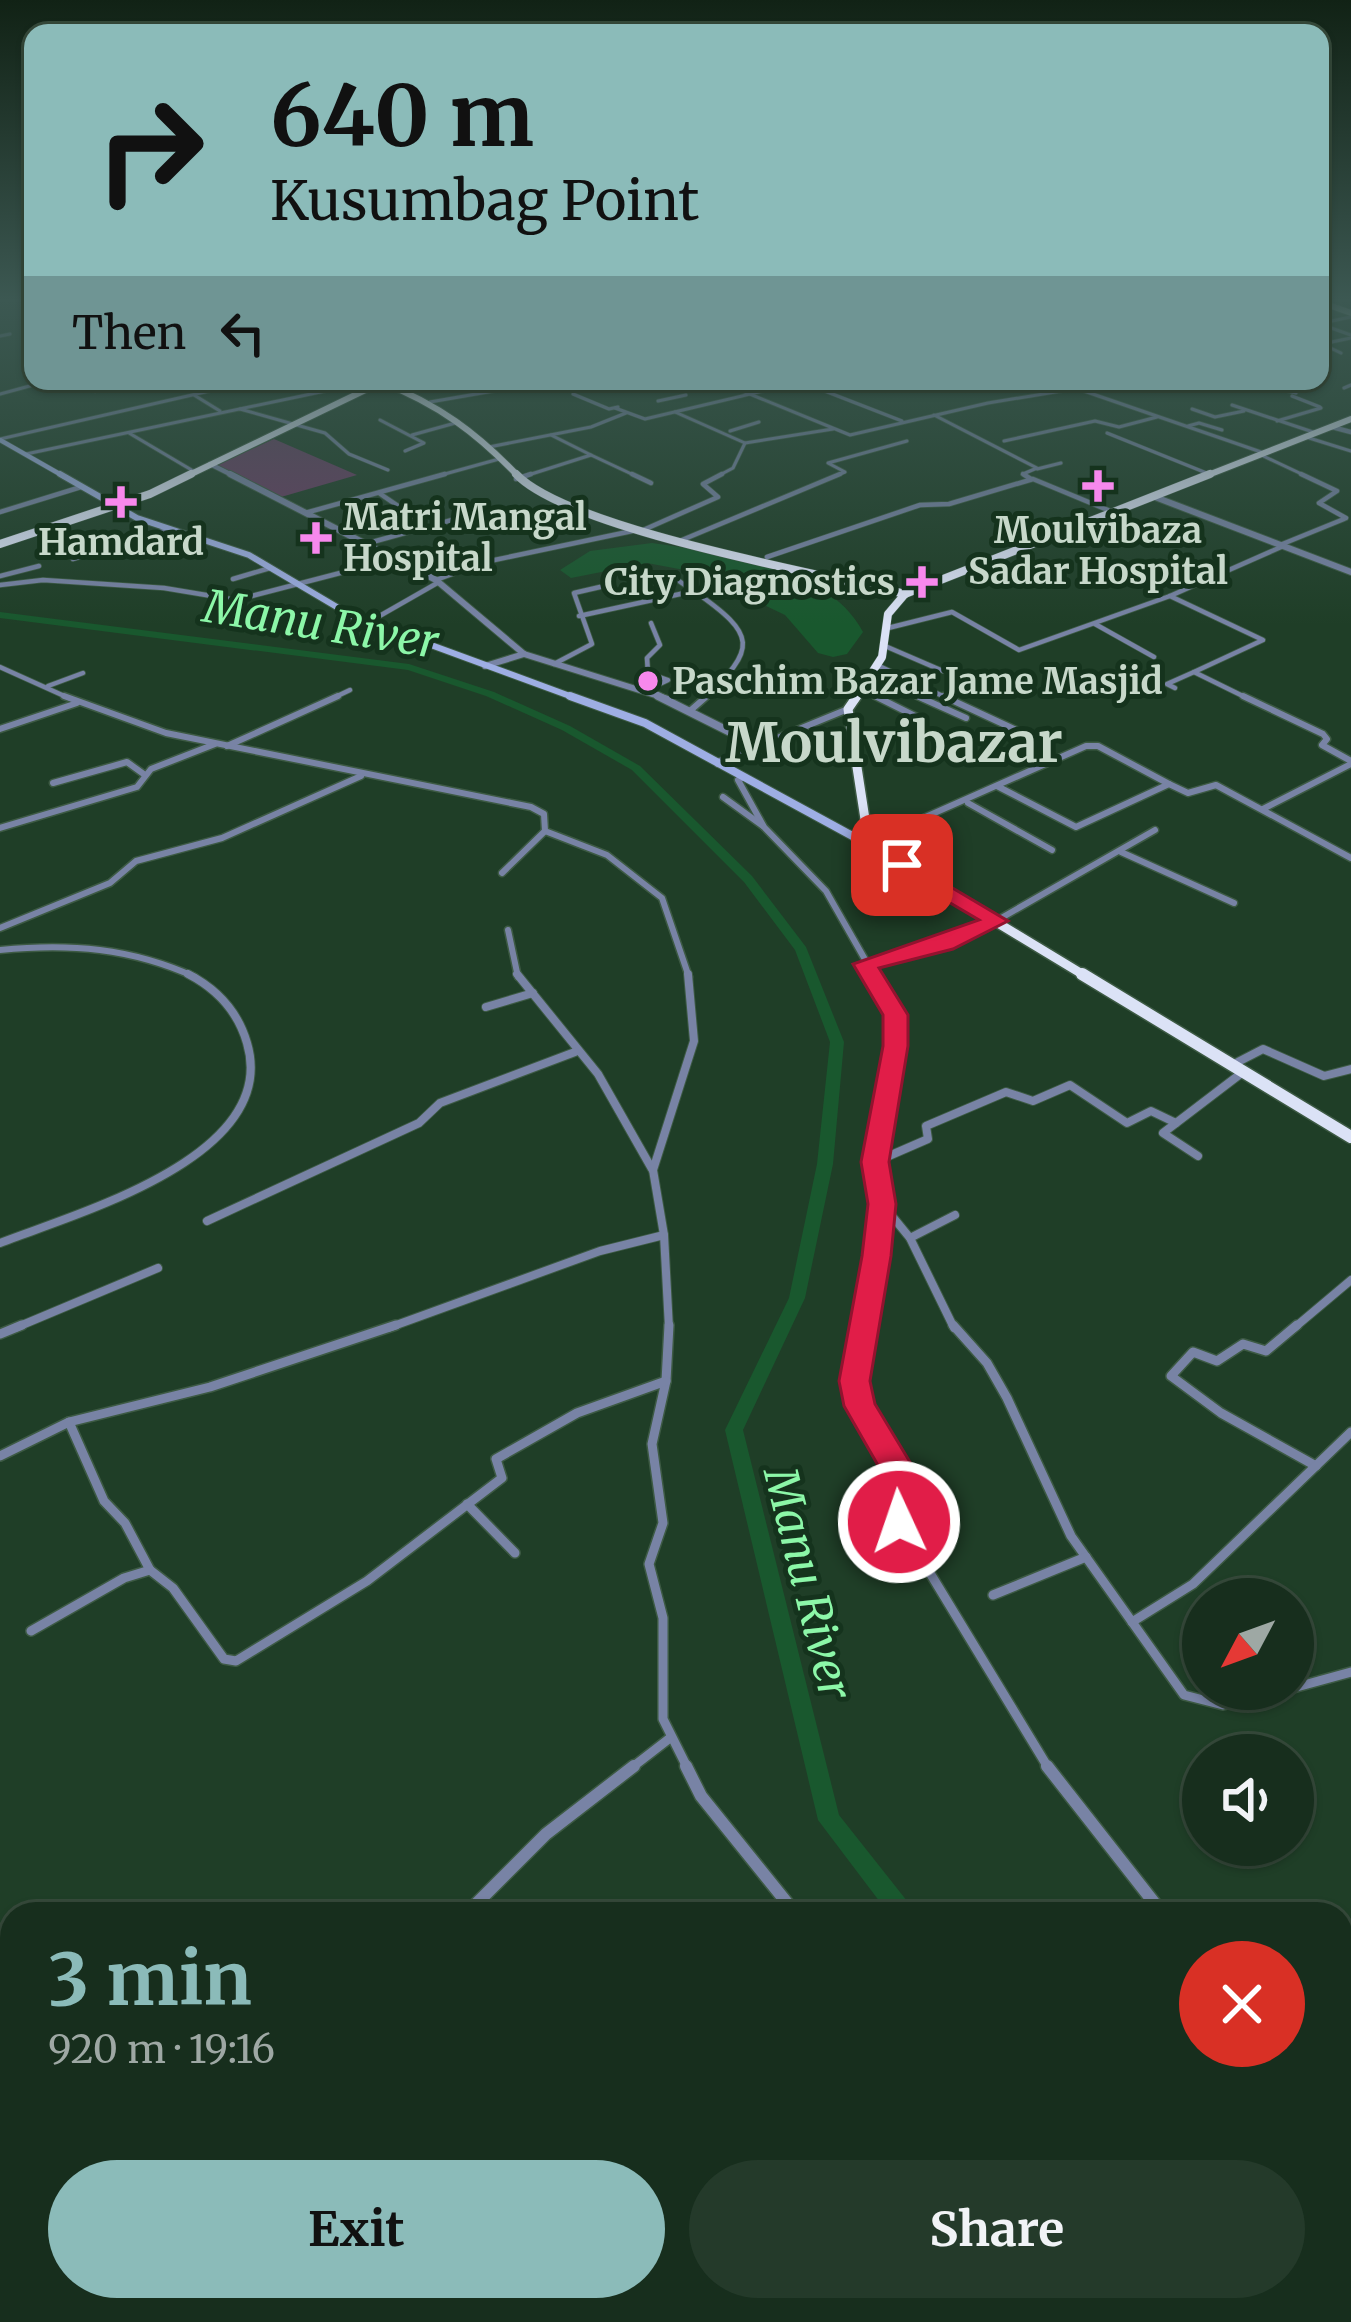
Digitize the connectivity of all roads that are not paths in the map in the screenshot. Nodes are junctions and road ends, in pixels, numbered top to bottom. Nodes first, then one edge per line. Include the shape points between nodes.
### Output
1 (135, 408) edge
2 (216, 408) edge
3 (237, 408) edge
4 (240, 408) edge
5 (325, 408) edge
6 (440, 408) edge
7 (619, 408) edge
8 (670, 408) edge
9 (689, 408) edge
10 (783, 408) edge
11 (869, 408) edge
12 (966, 408) edge
13 (1136, 408) edge
14 (1241, 408) edge
15 (1320, 408) edge
16 (1192, 409) dead end
17 (1245, 410) junction
18 (676, 411) junction
19 (222, 412) junction
20 (626, 413) junction
21 (932, 414) junction
22 (1158, 416) junction
23 (1351, 419) edge
24 (380, 420) dead end
25 (1275, 421) junction
26 (295, 422) junction
27 (460, 422) junction
28 (759, 422) dead end
29 (903, 422) junction
30 (1186, 427) junction
31 (1332, 427) junction
32 (834, 429) junction
33 (729, 431) junction
34 (127, 432) junction
35 (1351, 432) edge
36 (1107, 433) dead end
37 (548, 434) junction
38 (856, 434) junction
39 (412, 435) junction
40 (1211, 435) junction
41 (1311, 435) junction
42 (0, 439) edge
43 (908, 441) dead end
44 (1004, 441) dead end
45 (745, 442) junction
46 (489, 447) junction
47 (885, 448) junction
48 (405, 451) dead end
49 (1351, 451) edge
50 (26, 454) junction
51 (591, 454) junction
52 (1263, 454) junction
53 (500, 460) junction
54 (210, 464) junction
55 (1061, 464) dead end
56 (1037, 469) junction
57 (388, 470) dead end
58 (195, 472) junction
59 (1211, 475) junction
60 (516, 479) junction
61 (1033, 479) junction
62 (651, 483) dead end
63 (81, 487) junction
64 (377, 492) junction
65 (1155, 497) junction
66 (117, 507) junction
67 (488, 510) dead end
68 (0, 512) edge
69 (305, 513) junction
70 (1115, 513) junction
71 (1348, 518) edge
72 (427, 525) junction
73 (170, 529) junction
74 (639, 531) junction
75 (682, 540) junction
76 (0, 544) edge
77 (365, 544) junction
78 (1280, 546) junction
79 (767, 557) junction
80 (394, 559) junction
81 (73, 560) dead end
82 (39, 566) dead end
83 (270, 568) junction
84 (1351, 572) edge
85 (0, 576) edge
86 (232, 578) dead end
87 (437, 581) junction
88 (679, 581) dead end
89 (294, 584) junction
90 (0, 585) edge
91 (600, 587) dead end
92 (694, 591) junction
93 (905, 594) junction
94 (1170, 596) junction
95 (579, 616) junction
96 (369, 622) junction
97 (651, 623) dead end
98 (1095, 624) junction
99 (888, 628) junction
100 (885, 646) junction
101 (524, 654) junction
102 (1154, 657) dead end
103 (554, 664) junction
104 (877, 665) junction
105 (485, 666) junction
106 (0, 667) edge
107 (955, 667) dead end
108 (946, 671) junction
109 (1194, 672) junction
110 (83, 673) dead end
111 (871, 675) junction
112 (987, 686) dead end
113 (46, 687) junction
114 (1175, 688) dead end
115 (862, 689) junction
116 (350, 690) dead end
117 (647, 690) junction
118 (78, 703) junction
119 (848, 709) junction
120 (691, 710) junction
121 (966, 718) dead end
122 (0, 729) edge
123 (925, 734) dead end
124 (1042, 742) dead end
125 (216, 743) junction
126 (227, 746) junction
127 (758, 746) junction
128 (1351, 762) edge
129 (718, 763) junction
130 (145, 775) junction
131 (362, 776) junction
132 (744, 777) junction
133 (53, 783) dead end
134 (1168, 784) junction
135 (997, 786) junction
136 (723, 797) dead end
137 (966, 803) junction
138 (1262, 810) junction
139 (764, 827) junction
140 (0, 828) edge
141 (1155, 830) dead end
142 (545, 831) junction
143 (869, 843) junction
144 (1052, 850) dead end
145 (1119, 851) junction
146 (1351, 858) edge
147 (502, 873) dead end
148 (1234, 903) dead end
149 (996, 921) junction
150 (0, 928) edge
151 (508, 930) dead end
152 (0, 950) edge
153 (865, 964) junction
154 (532, 993) junction
155 (486, 1007) dead end
156 (575, 1052) junction
157 (1239, 1068) junction
158 (1351, 1069) edge
159 (1176, 1123) junction
160 (1351, 1137) edge
161 (1198, 1156) dead end
162 (875, 1162) junction
163 (652, 1170) junction
164 (882, 1204) junction
165 (955, 1215) dead end
166 (207, 1221) dead end
167 (664, 1235) junction
168 (910, 1238) junction
169 (0, 1243) edge
170 (158, 1268) dead end
171 (1351, 1280) edge
172 (0, 1334) edge
173 (665, 1381) junction
174 (69, 1422) junction
175 (1351, 1432) edge
176 (0, 1456) edge
177 (1316, 1466) junction
178 (466, 1504) junction
179 (515, 1553) dead end
180 (1086, 1557) junction
181 (150, 1570) junction
182 (993, 1594) dead end
183 (1132, 1622) junction
184 (31, 1631) dead end
185 (1351, 1672) edge
186 (1314, 1682) edge
187 (1182, 1692) edge
188 (670, 1738) junction
189 (478, 1902) edge
190 (786, 1902) edge
191 (1154, 1902) edge

1 - 42 street
2 - 19 street
3 - 19 street
4 - 26 street
5 - 26 highway
6 - 27 highway
7 - 20 street
8 - 18 street
9 - 18 street
10 - 32 street
11 - 29 street
12 - 21 street
13 - 22 street
14 - 17 street
15 - 25 street
16 - 17 street via 1216,417
17 - 25 street
18 - 20 street via 642,419
18 - 33 street
19 - 34 street
20 - 37 street
21 - 29 street
21 - 56 street
22 - 30 street
22 - 44 street
23 - 31 highway
24 - 39 street
25 - 41 street
26 - 54 highway
26 - 57 street
27 - 39 street
27 - 46 highway
28 - 33 street
29 - 38 street
30 - 40 street
30 - 40 street via 1222,430
31 - 35 street
31 - 41 highway
32 - 38 street
32 - 45 street
33 - 45 street
34 - 50 street
34 - 58 street
36 - 59 street
37 - 46 street
37 - 51 street
38 - 47 street
39 - 48 street via 424,446
40 - 52 street
41 - 49 street
41 - 52 highway
42 - 50 main road
43 - 47 street
45 - 74 street via 733,468 703,484 718,497
46 - 53 highway
47 - 75 street via 828,463 845,472
50 - 63 main road
51 - 60 street
51 - 62 street
52 - 59 highway
52 - 71 street via 1337,491 1319,503
53 - 60 highway
53 - 64 street
54 - 58 highway
54 - 69 street
55 - 56 street
56 - 61 street via 1023,474
58 - 66 highway
59 - 65 highway
60 - 74 highway
61 - 70 street
61 - 79 street via 947,505 920,505
63 - 66 main road
63 - 68 street
64 - 69 street
64 - 72 street
65 - 70 highway
65 - 78 street
66 - 73 main road
66 - 76 highway
67 - 72 street
69 - 77 street
70 - 93 highway
71 - 78 street
72 - 77 street
73 - 81 street
73 - 83 main road
74 - 75 highway
74 - 87 street via 493,558
75 - 79 highway
77 - 80 street
78 - 84 street
78 - 94 street
79 - 93 highway
80 - 87 street
80 - 89 street
82 - 85 street
83 - 86 street
83 - 89 main road
87 - 96 street
87 - 101 street
88 - 92 street
89 - 90 street via 224,600 164,588
89 - 96 main road
91 - 95 street via 574,593
92 - 95 street
92 - 120 street via 737,628 746,653
93 - 99 highway via 887,614
94 - 98 street
94 - 109 street via 1263,640
95 - 103 street via 592,644
96 - 105 main road
97 - 117 street via 660,645 647,658 648,673 668,680
98 - 99 street via 1019,650 952,612
98 - 102 street
99 - 100 highway
100 - 104 highway
100 - 108 street
101 - 103 street
101 - 105 street
103 - 117 street
104 - 111 highway
104 - 124 street
105 - 129 main road via 621,713
106 - 113 street
107 - 108 street
108 - 112 street
109 - 114 street via 1167,684
109 - 128 street via 1323,734 1322,745
110 - 113 street
111 - 115 highway
111 - 121 street
113 - 118 street
115 - 119 highway
115 - 123 street via 917,717
116 - 126 street
117 - 120 street
118 - 122 street
118 - 125 street
119 - 127 street
119 - 143 highway
120 - 127 street
125 - 126 street
125 - 130 street
126 - 131 street
127 - 129 street
128 - 138 street
129 - 132 main road
130 - 133 street via 128,762
130 - 140 street via 137,787
131 - 142 street via 531,807 544,814
131 - 150 street via 222,838 136,861 110,883
132 - 139 street via 738,780
132 - 143 main road
134 - 135 street via 1093,745
134 - 135 street via 1076,827
134 - 138 street via 1188,793 1216,785
135 - 137 street
136 - 139 street
137 - 143 street
137 - 144 street
138 - 146 street
139 - 153 street via 826,891
141 - 145 street
142 - 147 street
142 - 163 street via 634,872 674,921 693,989 694,1041
143 - 149 highway
145 - 148 street
145 - 149 street
149 - 153 street
149 - 157 highway
151 - 154 street via 513,969
152 - 169 street via 62,944 124,951 195,977 248,1025 254,1063 239,1112 199,1157
153 - 162 street via 896,1015
154 - 155 street
154 - 156 street
156 - 163 street via 613,1096
156 - 166 street via 440,1102 419,1124
157 - 158 street via 1263,1049 1324,1076
157 - 159 street
157 - 160 highway
159 - 161 street via 1164,1136
159 - 162 street via 1151,1111 1126,1123 1070,1085 1034,1101 1006,1092 926,1126 929,1138
162 - 164 street
163 - 167 street
164 - 168 street
164 - 191 street via 854,1381 860,1406 908,1487 899,1522 1033,1748
165 - 168 street
167 - 173 street
167 - 174 street via 210,1387
168 - 180 street via 959,1337 1007,1398
170 - 172 street
171 - 177 street via 1267,1351 1243,1344 1217,1361 1192,1352 1171,1376
173 - 178 street via 526,1440 496,1459 504,1476
173 - 188 street via 652,1444 663,1523 649,1564 663,1618
174 - 176 street
174 - 181 street via 104,1501
175 - 177 street
177 - 183 street via 1193,1585
178 - 179 street
178 - 181 street via 367,1581 236,1661 224,1659 173,1588
180 - 182 street
180 - 183 street
181 - 184 street
183 - 187 street
185 - 186 street
188 - 189 street via 546,1834
188 - 190 street via 701,1796

